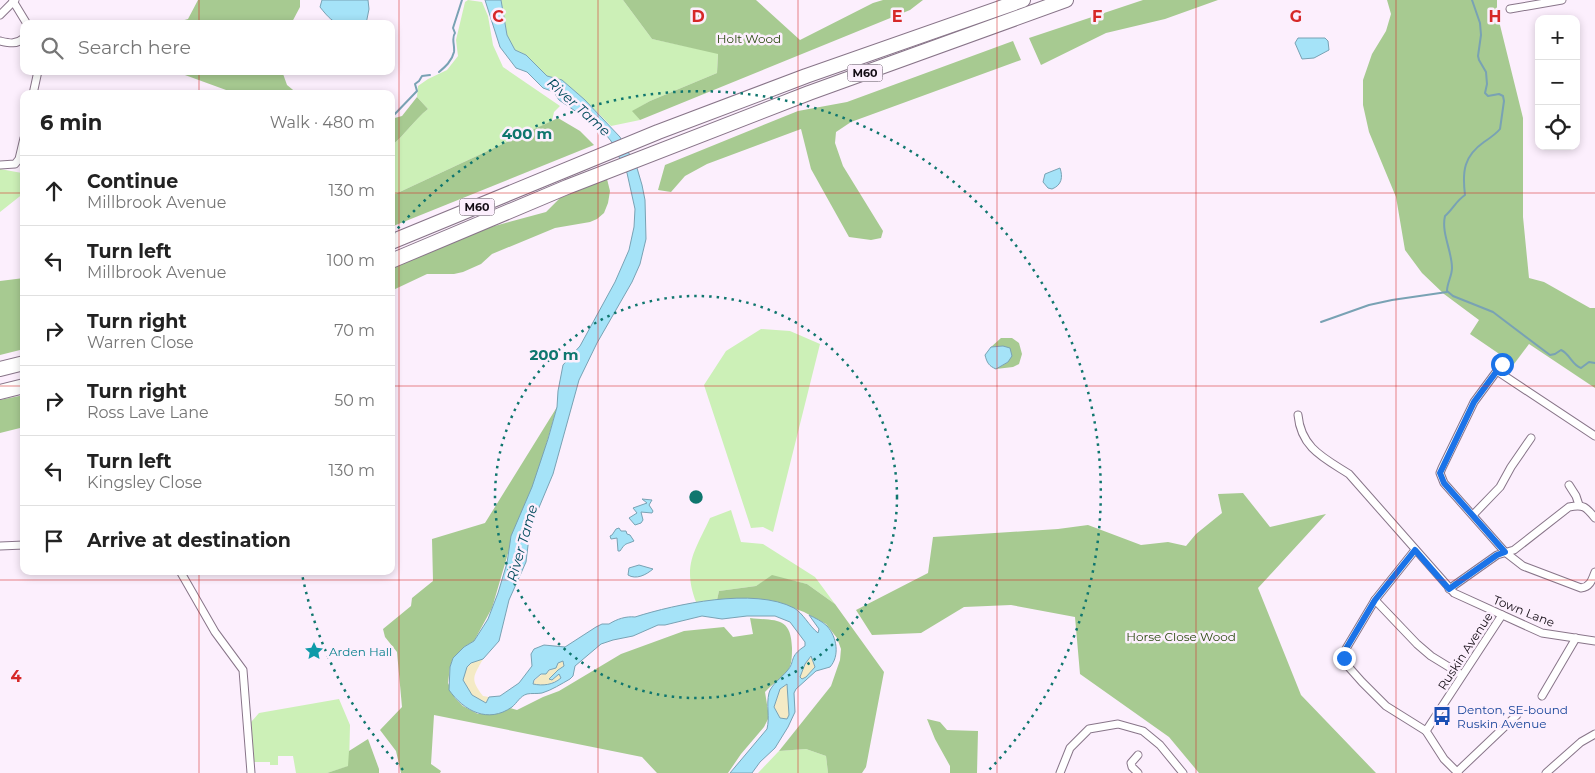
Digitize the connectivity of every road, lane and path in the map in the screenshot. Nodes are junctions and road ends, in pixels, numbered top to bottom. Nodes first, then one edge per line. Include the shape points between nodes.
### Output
1 (1023, 0) edge
2 (1066, 0) edge
3 (1562, 0) edge
4 (14, 1) edge
5 (1510, 9) dead end
6 (0, 15) edge
7 (25, 20) edge
8 (0, 41) edge
9 (20, 41) edge
10 (37, 75) edge
11 (34, 90) edge
12 (20, 154) edge
13 (0, 165) edge
14 (395, 240) edge
15 (395, 259) edge
16 (20, 364) edge
17 (1502, 364) dead end
18 (0, 369) edge
19 (1497, 370) junction
20 (20, 387) edge
21 (0, 392) edge
22 (1298, 416) dead end
23 (1595, 436) edge
24 (1531, 438) dead end
25 (1568, 486) dead end
26 (1578, 505) junction
27 (1472, 515) junction
28 (1595, 518) edge
29 (20, 545) edge
30 (0, 546) edge
31 (1415, 550) junction
32 (1505, 552) junction
33 (1595, 572) edge
34 (182, 575) edge
35 (1449, 589) junction
36 (1375, 600) junction
37 (1502, 615) junction
38 (1576, 638) junction
39 (1595, 641) edge
40 (1462, 675) junction
41 (1542, 696) dead end
42 (1516, 715) dead end
43 (1426, 731) junction
44 (1595, 734) edge
45 (1138, 756) dead end
46 (251, 773) edge
47 (1060, 773) edge
48 (1138, 773) edge
49 (1183, 773) edge
50 (1457, 773) edge
51 (1546, 773) edge

1 - 14 highway, M60 via 658,132
2 - 15 highway, M60 via 809,93 567,187
3 - 5 street
4 - 6 street
4 - 7 street
8 - 9 street via 11,44
10 - 11 street
12 - 13 street via 15,164
16 - 18 highway
17 - 19 street
19 - 23 street
19 - 27 street via 1474,402 1440,473 1444,483
20 - 21 highway
22 - 31 street via 1306,442 1349,474
24 - 27 street via 1500,487
25 - 26 street
26 - 28 street
26 - 32 street via 1569,507 1514,550
27 - 32 street
29 - 30 street
31 - 35 street
31 - 36 street
32 - 33 street via 1523,566 1578,588 1588,586
32 - 35 street
34 - 46 street via 215,632 242,670
35 - 37 street, Town Lane
36 - 40 street via 1417,644
36 - 43 street via 1347,647 1344,658 1352,671 1386,706
37 - 38 street, Town Lane via 1542,633
37 - 40 street, Ruskin Avenue
38 - 39 street, Town Lane
38 - 41 street
40 - 43 street, Ruskin Avenue
42 - 50 street
43 - 50 street via 1444,760
44 - 51 street
45 - 48 street via 1131,763
47 - 49 street via 1070,748 1089,729 1118,724 1143,731 1160,745

